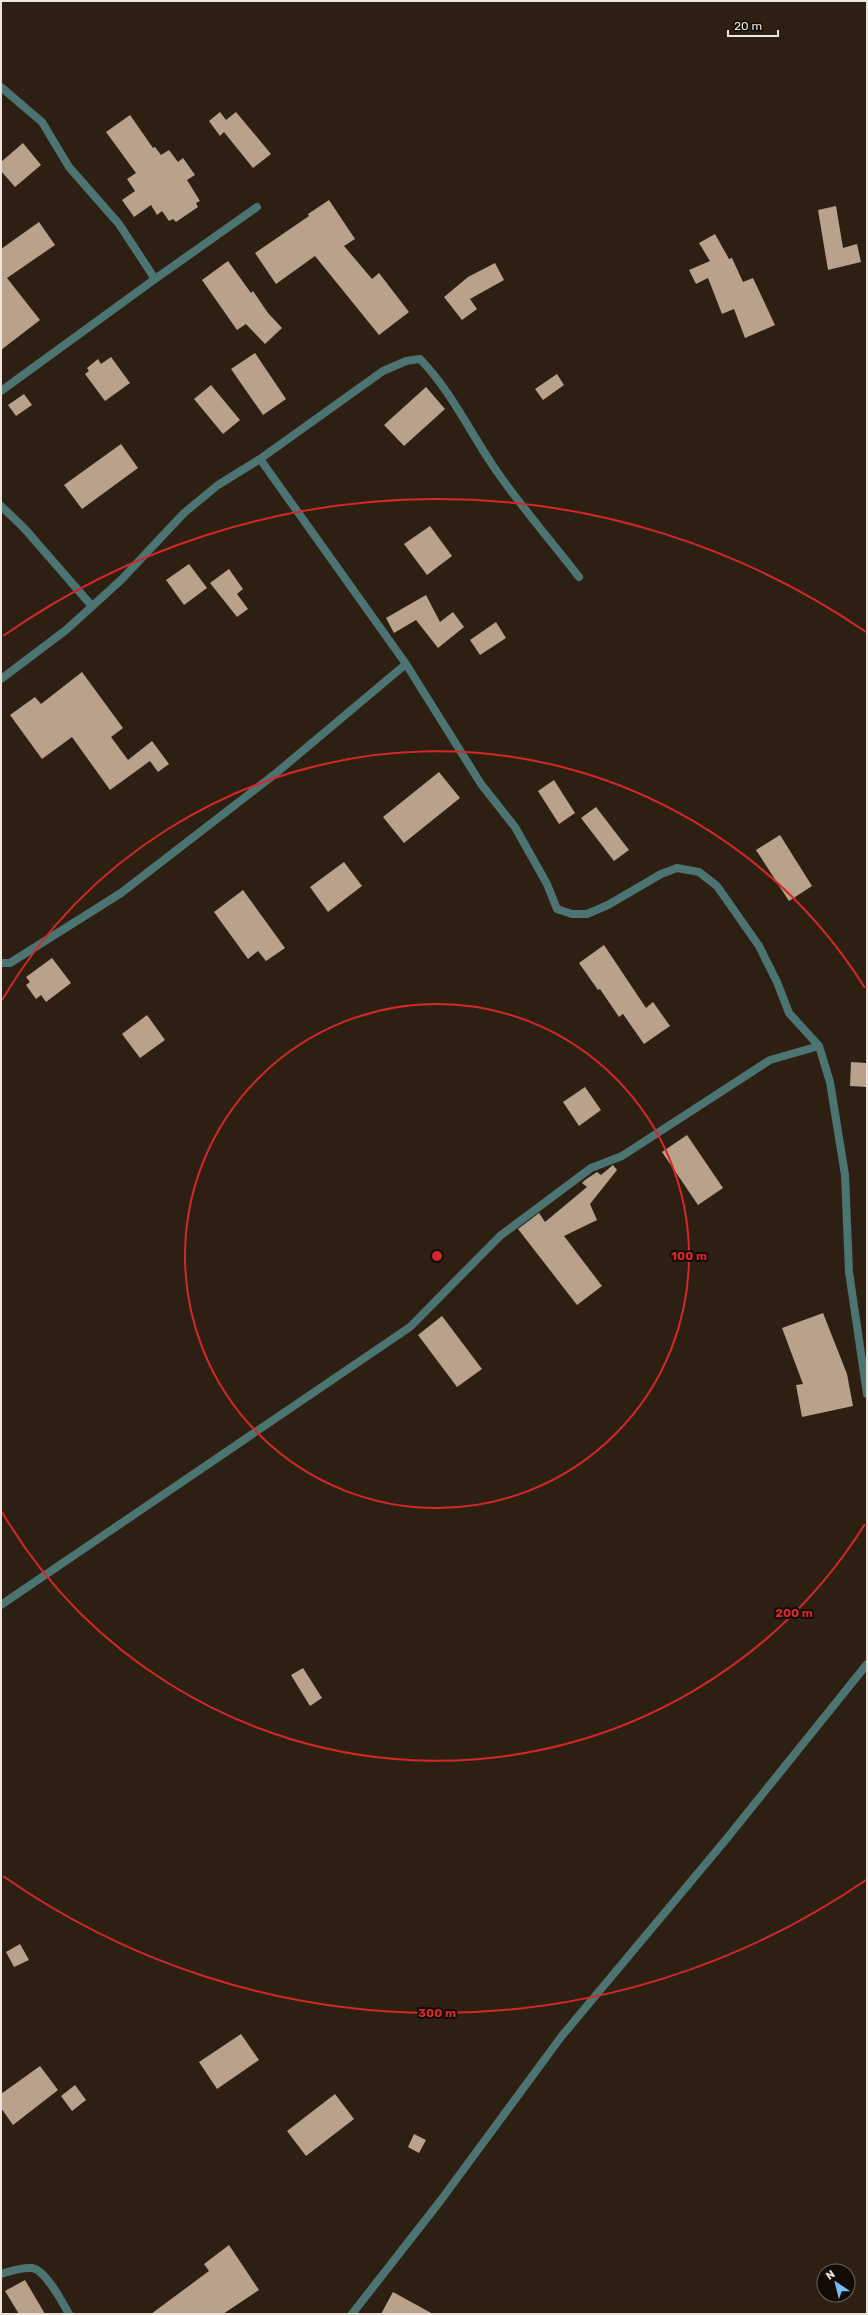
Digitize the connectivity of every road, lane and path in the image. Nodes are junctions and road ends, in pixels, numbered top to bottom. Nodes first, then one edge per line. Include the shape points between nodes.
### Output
1 (1, 87) edge
2 (257, 207) dead end
3 (155, 279) junction
4 (1, 391) edge
5 (260, 459) junction
6 (1, 506) edge
7 (579, 577) dead end
8 (91, 605) junction
9 (406, 664) junction
10 (1, 679) edge
11 (1, 963) edge
12 (819, 1046) junction
13 (867, 1394) edge
14 (1, 1605) edge
15 (867, 1664) edge
16 (1, 2274) edge
17 (69, 2314) edge
18 (352, 2314) edge

1 - 3 street via 42,122 70,167 119,224
2 - 3 street
3 - 4 street
5 - 7 street via 383,371 406,361 420,359 454,400 497,472
5 - 8 street via 218,486 184,513 121,580
5 - 9 street
6 - 8 street via 24,528
8 - 10 street via 66,630
9 - 11 street via 275,774 121,893 10,963
9 - 12 street via 481,784 515,827 547,884 557,909 572,914 587,914 677,868 700,872 717,886 755,940 777,982 789,1013
12 - 13 street via 830,1082 845,1175 849,1272
12 - 14 street via 770,1060 622,1156 591,1168 500,1236 410,1327
15 - 18 street via 728,1837 561,2037 441,2200
16 - 17 street via 34,2268 44,2275

